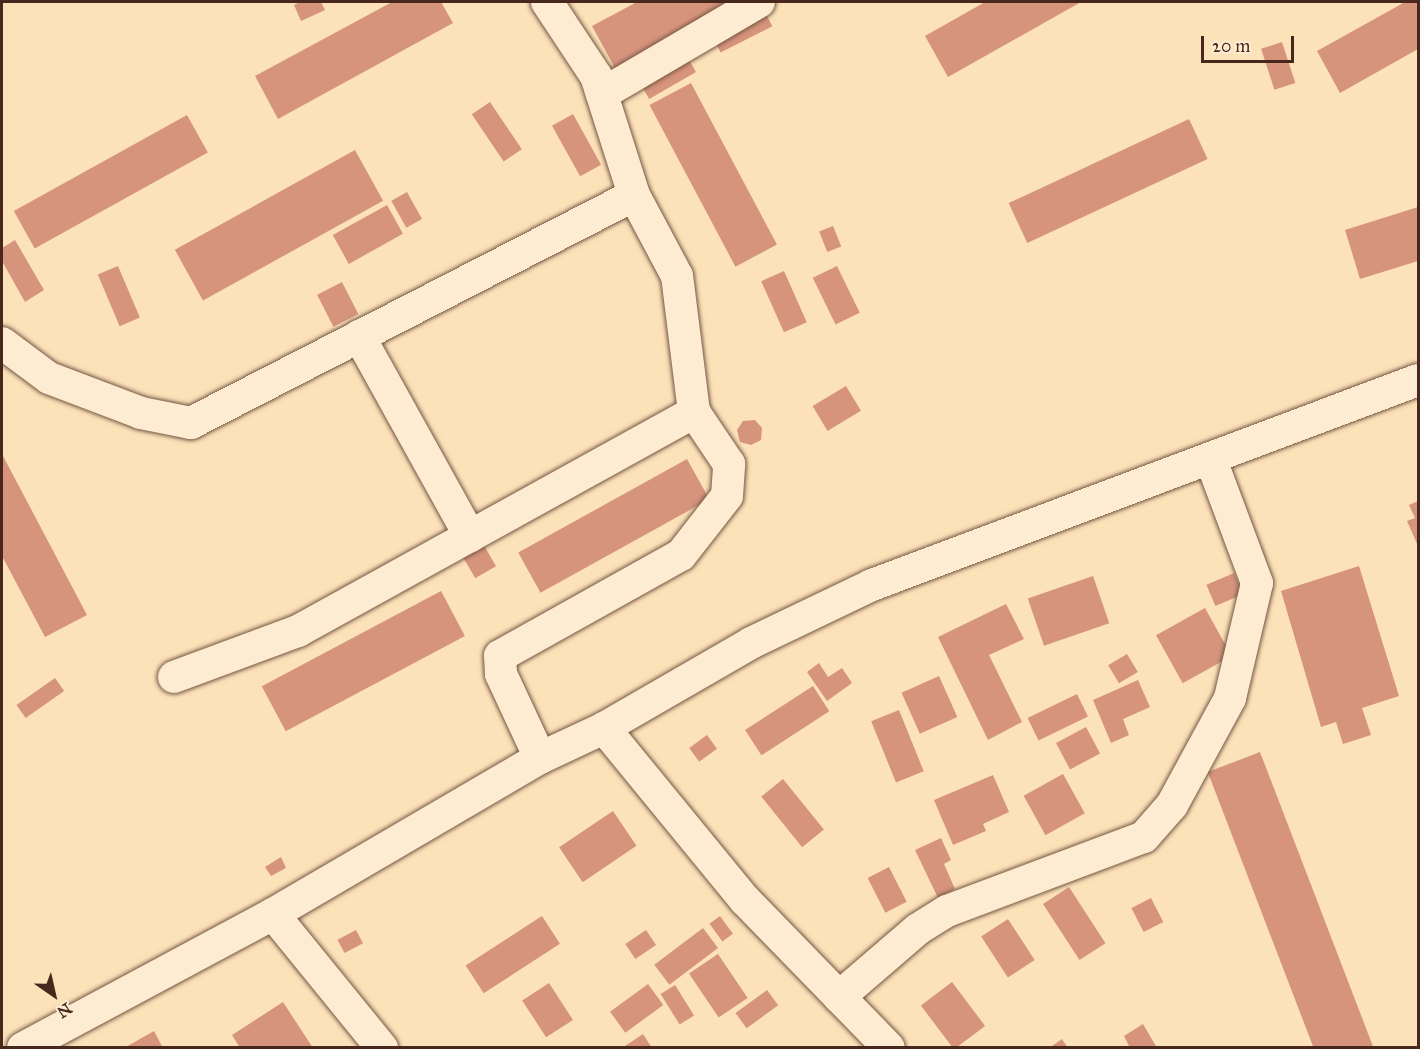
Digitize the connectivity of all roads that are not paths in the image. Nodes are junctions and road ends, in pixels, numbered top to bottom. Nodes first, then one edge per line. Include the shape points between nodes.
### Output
1 (548, 2) edge
2 (759, 2) edge
3 (602, 94) junction
4 (634, 195) junction
5 (359, 336) junction
6 (2, 343) edge
7 (1419, 380) edge
8 (694, 412) junction
9 (1211, 460) junction
10 (470, 537) junction
11 (174, 677) dead end
12 (604, 728) junction
13 (540, 758) junction
14 (273, 914) junction
15 (839, 997) junction
16 (23, 1047) edge
17 (382, 1047) edge
18 (889, 1047) edge

1 - 3 street via 583,53
2 - 3 street
3 - 4 street
4 - 5 street
4 - 8 street via 677,276
5 - 6 street via 191,423 141,413 49,378
5 - 10 street
7 - 9 street
8 - 10 street
8 - 13 street via 729,464 727,496 681,555 500,656 501,674
9 - 12 street via 872,585 751,643
9 - 15 street via 1257,583 1230,698 1172,805 1144,837 947,911 918,929
10 - 11 street via 298,631
12 - 13 street
12 - 15 street via 745,900
13 - 14 street
14 - 16 street
14 - 17 street
15 - 18 street

